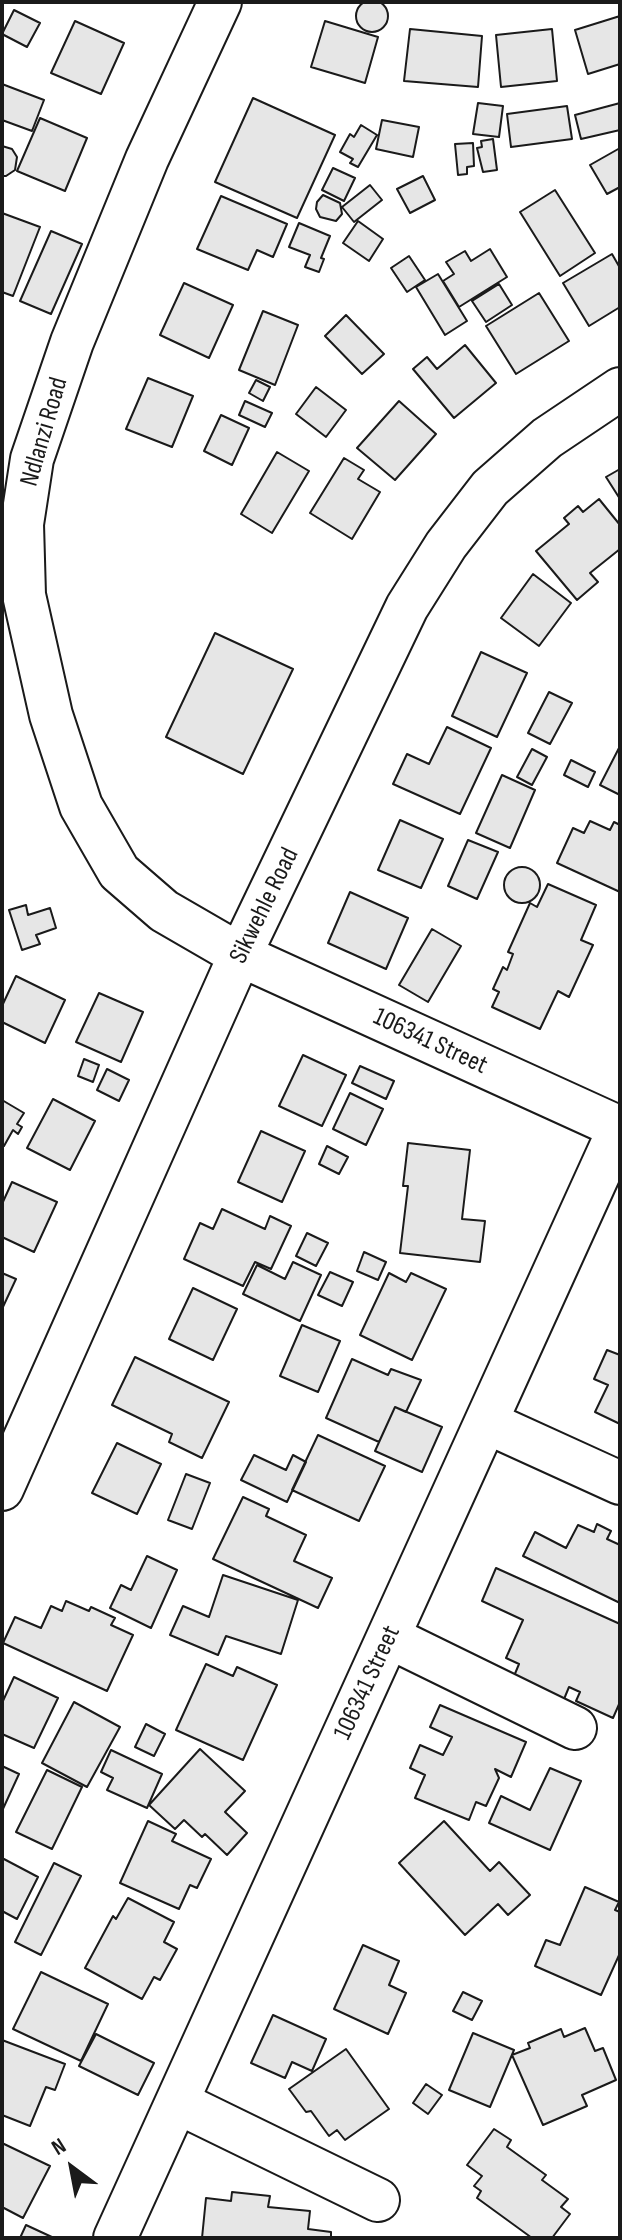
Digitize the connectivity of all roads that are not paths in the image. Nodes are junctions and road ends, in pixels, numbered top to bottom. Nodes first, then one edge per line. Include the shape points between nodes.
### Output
1 (220, 2) edge
2 (620, 389) edge
3 (240, 955) junction
4 (620, 1128) edge
5 (486, 1422) junction
6 (620, 1483) edge
7 (2, 1489) edge
8 (389, 1637) junction
9 (575, 1728) dead end
10 (177, 2102) junction
11 (378, 2200) dead end
12 (115, 2238) edge

1 - 3 street, Ndlanzi Road via 147,159 72,342 32,459 22,524 24,595 51,715 81,806 119,872 164,911
2 - 3 street, Sikwehle Road via 547,438 490,488 446,545 407,607
3 - 4 street, 106341 Street
3 - 7 street, Sikwehle Road
4 - 5 street, 106341 Street
5 - 6 street
5 - 8 street, 106341 Street
8 - 9 street
8 - 10 street, 106341 Street
10 - 11 street
10 - 12 street, 106341 Street

